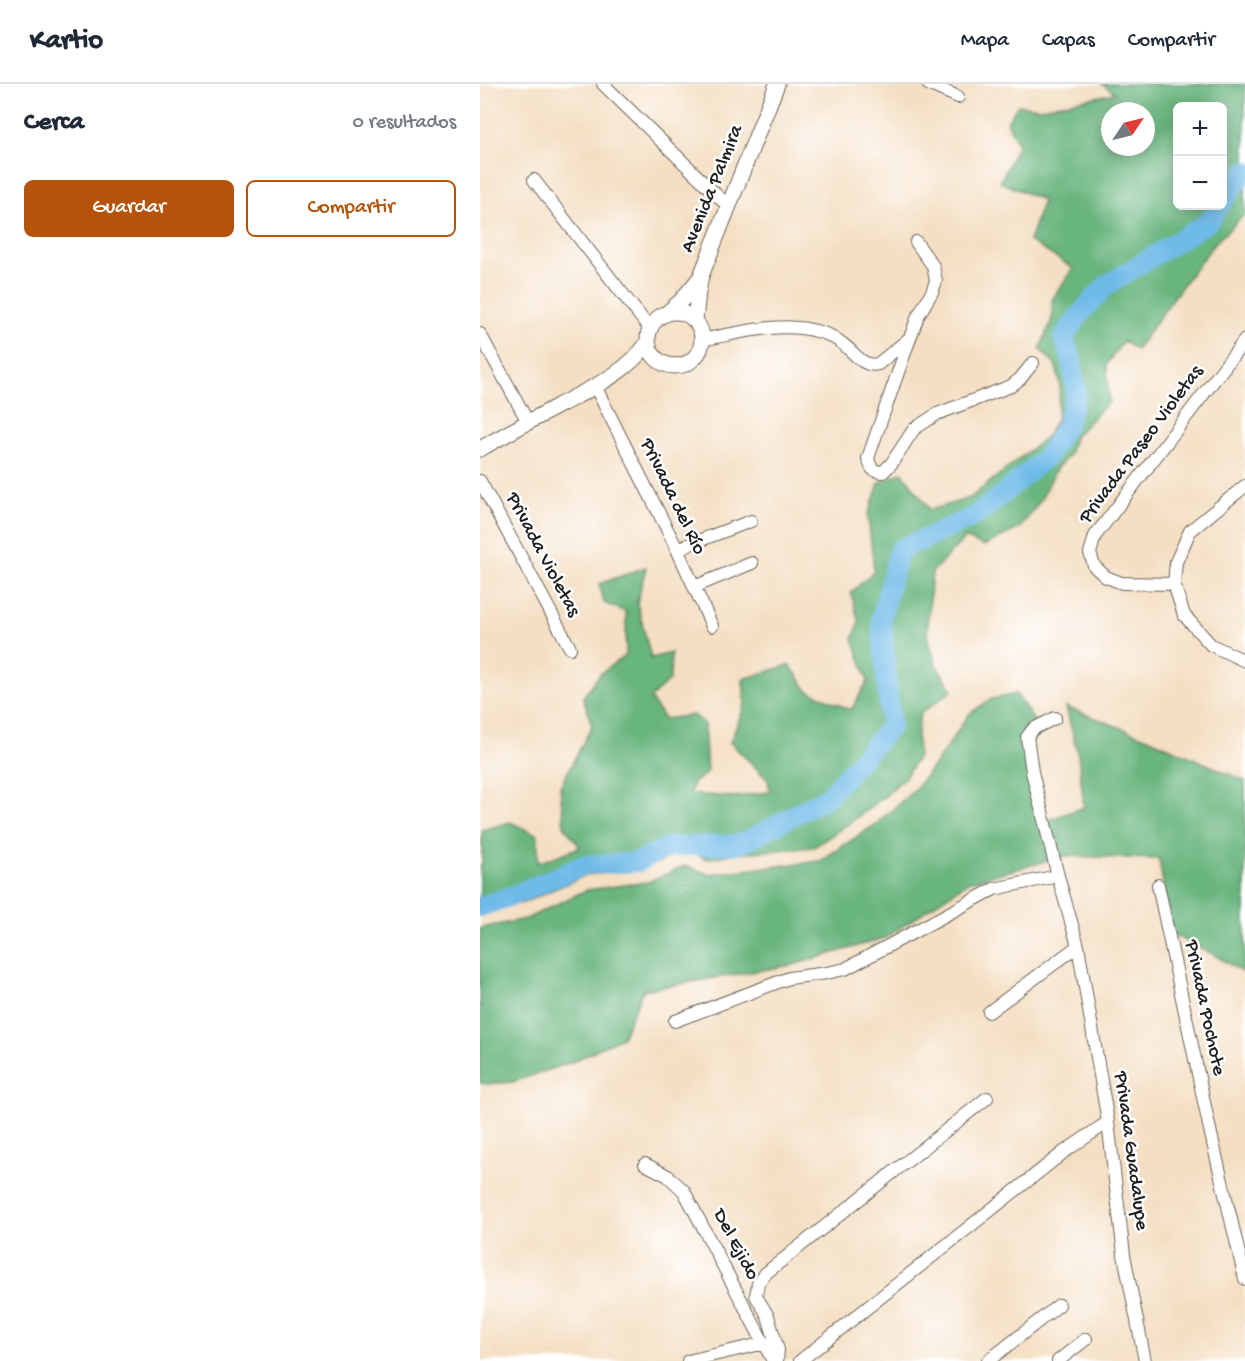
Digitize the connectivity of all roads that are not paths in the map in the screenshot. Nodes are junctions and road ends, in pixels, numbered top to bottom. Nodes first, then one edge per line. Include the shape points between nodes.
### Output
1 (603, 84) edge
2 (777, 84) edge
3 (928, 84) edge
4 (958, 97) dead end
5 (534, 180) dead end
6 (729, 207) junction
7 (916, 242) dead end
8 (701, 276) junction
9 (666, 314) junction
10 (696, 321) junction
11 (480, 334) edge
12 (649, 335) junction
13 (910, 338) junction
14 (702, 340) junction
15 (1245, 340) edge
16 (660, 362) junction
17 (1033, 363) dead end
18 (627, 365) junction
19 (595, 386) junction
20 (528, 422) junction
21 (480, 449) edge
22 (480, 481) edge
23 (1245, 486) edge
24 (751, 521) dead end
25 (677, 549) junction
26 (752, 563) dead end
27 (1174, 584) junction
28 (694, 587) junction
29 (712, 626) dead end
30 (570, 648) dead end
31 (1245, 661) edge
32 (1055, 718) dead end
33 (1058, 876) junction
34 (1158, 885) dead end
35 (1078, 946) junction
36 (989, 1012) dead end
37 (675, 1021) dead end
38 (987, 1098) dead end
39 (1108, 1122) junction
40 (645, 1164) dead end
41 (1245, 1279) edge
42 (1059, 1305) dead end
43 (1086, 1339) dead end
44 (765, 1343) junction
45 (688, 1361) edge
46 (775, 1361) edge
47 (800, 1361) edge
48 (988, 1361) edge
49 (1058, 1361) edge
50 (1145, 1361) edge

1 - 6 street
2 - 6 main road, Avenida Palmira
3 - 4 street
5 - 12 street
6 - 8 main road, Avenida Palmira
7 - 13 street via 933,266 936,281
8 - 9 main road, Avenida Palmira
8 - 10 main road, Avenida Palmira
9 - 10 main road via 682,313
9 - 12 main road via 654,322
10 - 14 main road
11 - 20 street
12 - 16 main road via 652,353
12 - 18 main road via 639,355
13 - 14 street via 872,366 828,334 813,329 782,327
13 - 17 street via 868,458 876,471 883,472 891,464 914,429 937,414 1011,386
14 - 16 main road via 691,362 672,366
15 - 27 street, Privada Paseo Violetas via 1095,536 1090,553 1094,566 1106,577 1122,583
16 - 18 main road
18 - 19 main road
19 - 20 main road
19 - 25 street, Privada del Río
20 - 21 main road
22 - 30 street, Privada Violetas
23 - 27 street via 1190,531 1176,562
24 - 25 street
25 - 28 street, Privada del Río
26 - 28 street
27 - 31 street via 1184,615 1211,645
28 - 29 street, Privada del Río
32 - 33 street, Privada Guadalupe via 1033,729 1028,737 1032,772
33 - 35 street, Privada Guadalupe
33 - 37 street via 994,889 845,969 789,978
34 - 41 street, Privada Pochote
35 - 36 street
35 - 39 street, Privada Guadalupe
38 - 46 street via 766,1273 758,1283 756,1296 768,1316 778,1350
39 - 47 street via 1064,1152
39 - 50 street, Privada Guadalupe via 1124,1255
40 - 44 street, Del Ejido via 668,1176 684,1191
42 - 48 street
43 - 49 street
44 - 45 street
44 - 46 street, Del Ejido

